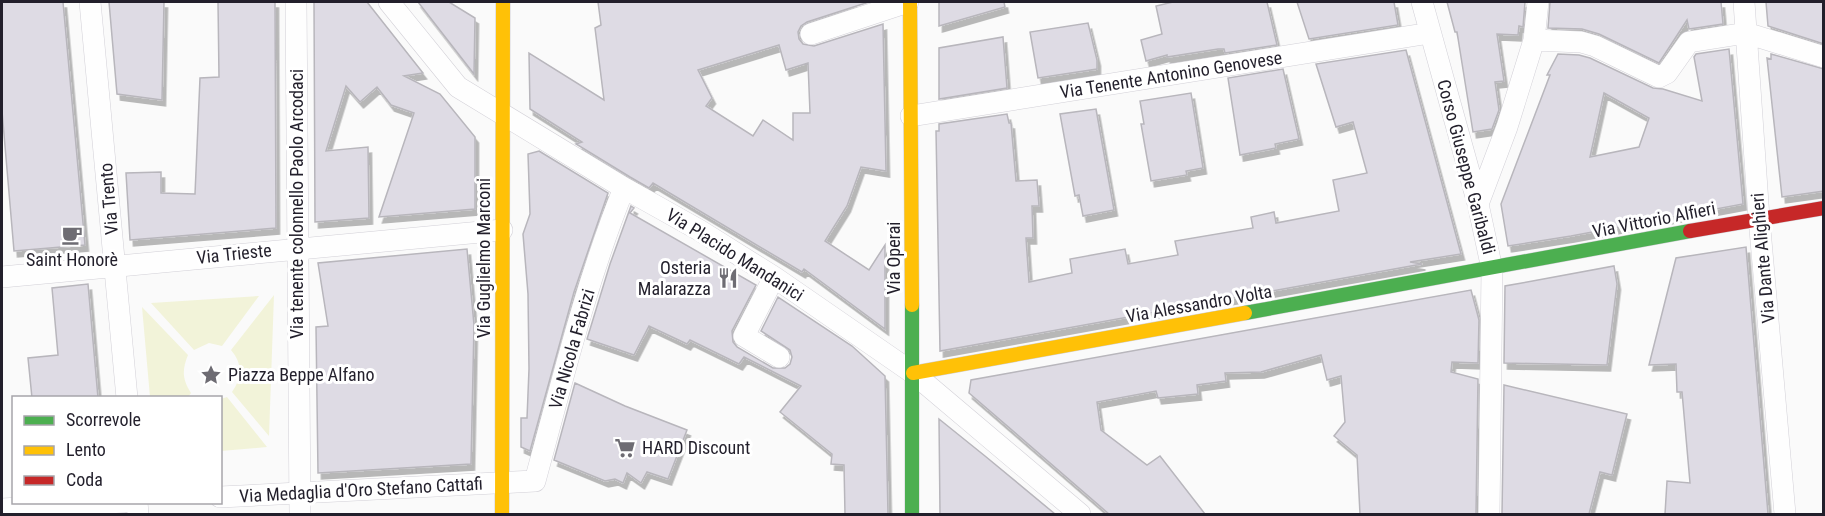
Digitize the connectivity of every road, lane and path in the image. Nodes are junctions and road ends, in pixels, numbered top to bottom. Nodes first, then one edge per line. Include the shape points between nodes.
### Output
1 (90, 2) edge
2 (296, 2) edge
3 (389, 2) edge
4 (503, 2) edge
5 (909, 2) edge
6 (1422, 2) edge
7 (1538, 2) edge
8 (1744, 2) edge
9 (1430, 33) junction
10 (1746, 33) junction
11 (811, 34) dead end
12 (1534, 40) junction
13 (1824, 57) edge
14 (502, 115) junction
15 (911, 116) junction
16 (624, 188) junction
17 (1478, 204) junction
18 (1824, 208) edge
19 (1759, 218) junction
20 (502, 230) junction
21 (296, 248) junction
22 (115, 266) junction
23 (1492, 269) junction
24 (2, 277) edge
25 (774, 277) junction
26 (779, 357) dead end
27 (913, 373) junction
28 (127, 396) edge
29 (502, 482) junction
30 (300, 493) junction
31 (222, 497) edge
32 (89, 504) edge
33 (2, 509) edge
34 (300, 514) edge
35 (502, 514) edge
36 (912, 514) edge
37 (1080, 514) edge
38 (1489, 514) edge
39 (1785, 514) edge

1 - 22 street, Via Trento
2 - 21 street, Via tenente colonnello Paolo Arcodaci
3 - 14 street, Via Placido Mandanici via 458,87
4 - 14 main road, Via Guglielmo Marconi
5 - 11 street
5 - 15 main road, Via Operai
6 - 9 street, Corso Giuseppe Garibaldi
7 - 12 street
8 - 10 street, Via Dante Alighieri
9 - 15 street, Via Tenente Antonino Genovese
9 - 17 street, Corso Giuseppe Garibaldi
10 - 12 street via 1689,42 1667,73 1659,77 1595,46
10 - 13 street
10 - 19 street, Via Dante Alighieri
12 - 17 street
14 - 16 street, Via Placido Mandanici
14 - 20 main road, Via Guglielmo Marconi
15 - 27 main road, Via Operai
16 - 25 street, Via Placido Mandanici
16 - 29 street, Via Nicola Fabrizi via 606,232 535,481
17 - 23 street, Corso Giuseppe Garibaldi
18 - 19 main road, Via Vittorio Alfieri
19 - 23 main road, Via Vittorio Alfieri
19 - 39 street, Via Dante Alighieri
20 - 21 street, Via Trieste
20 - 29 main road, Via Guglielmo Marconi
21 - 22 street, Via Trieste
21 - 30 street, Via tenente colonnello Paolo Arcodaci
22 - 24 street, Via Trieste
22 - 28 street, Via Trento
23 - 27 main road, Via Alessandro Volta
23 - 38 street, Corso Giuseppe Garibaldi
25 - 26 street via 744,336
25 - 27 street, Via Placido Mandanici
27 - 36 main road, Via Operai
27 - 37 street, Via Placido Mandanici
29 - 30 street, Via Medaglia d'Oro Stefano Cattafi
29 - 35 main road, Via Guglielmo Marconi
30 - 31 street, Via Medaglia d'Oro Stefano Cattafi
30 - 34 street, Via tenente colonnello Paolo Arcodaci
32 - 33 street

